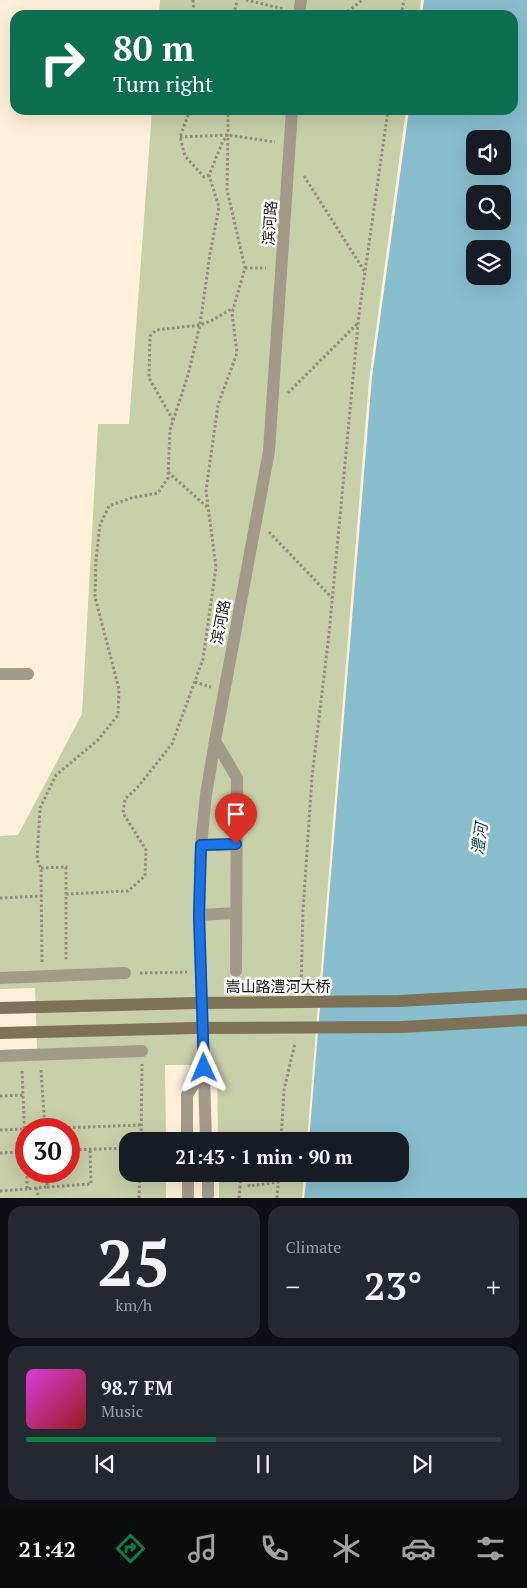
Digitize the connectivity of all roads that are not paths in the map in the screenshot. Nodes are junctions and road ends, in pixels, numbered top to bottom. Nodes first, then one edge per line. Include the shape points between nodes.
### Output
1 (292, 115) edge
2 (0, 674) edge
3 (28, 674) dead end
4 (215, 741) junction
5 (236, 844) junction
6 (201, 845) junction
7 (236, 913) junction
8 (199, 915) junction
9 (236, 971) dead end
10 (125, 973) road end
11 (0, 978) edge
12 (527, 994) edge
13 (0, 1008) edge
14 (527, 1020) edge
15 (0, 1032) edge
16 (142, 1051) road end
17 (0, 1056) edge
18 (204, 1068) junction
19 (187, 1132) edge
20 (206, 1132) edge
21 (188, 1182) edge
22 (208, 1182) edge
23 (188, 1198) edge
24 (208, 1198) edge

1 - 4 street, 滨河路 via 269,451
2 - 3 street
4 - 5 street via 237,778
4 - 6 street, 滨河路
5 - 6 street
5 - 7 street
6 - 8 street, 滨河路
7 - 8 street
7 - 9 street
8 - 18 street, 滨河路
10 - 11 street
12 - 13 main road, 嵩山路澧河大桥, bridge via 398,1001
14 - 15 main road, bridge via 401,1027
16 - 17 street
18 - 19 street via 187,1094
18 - 20 street, 滨河路
21 - 23 street
22 - 24 street

